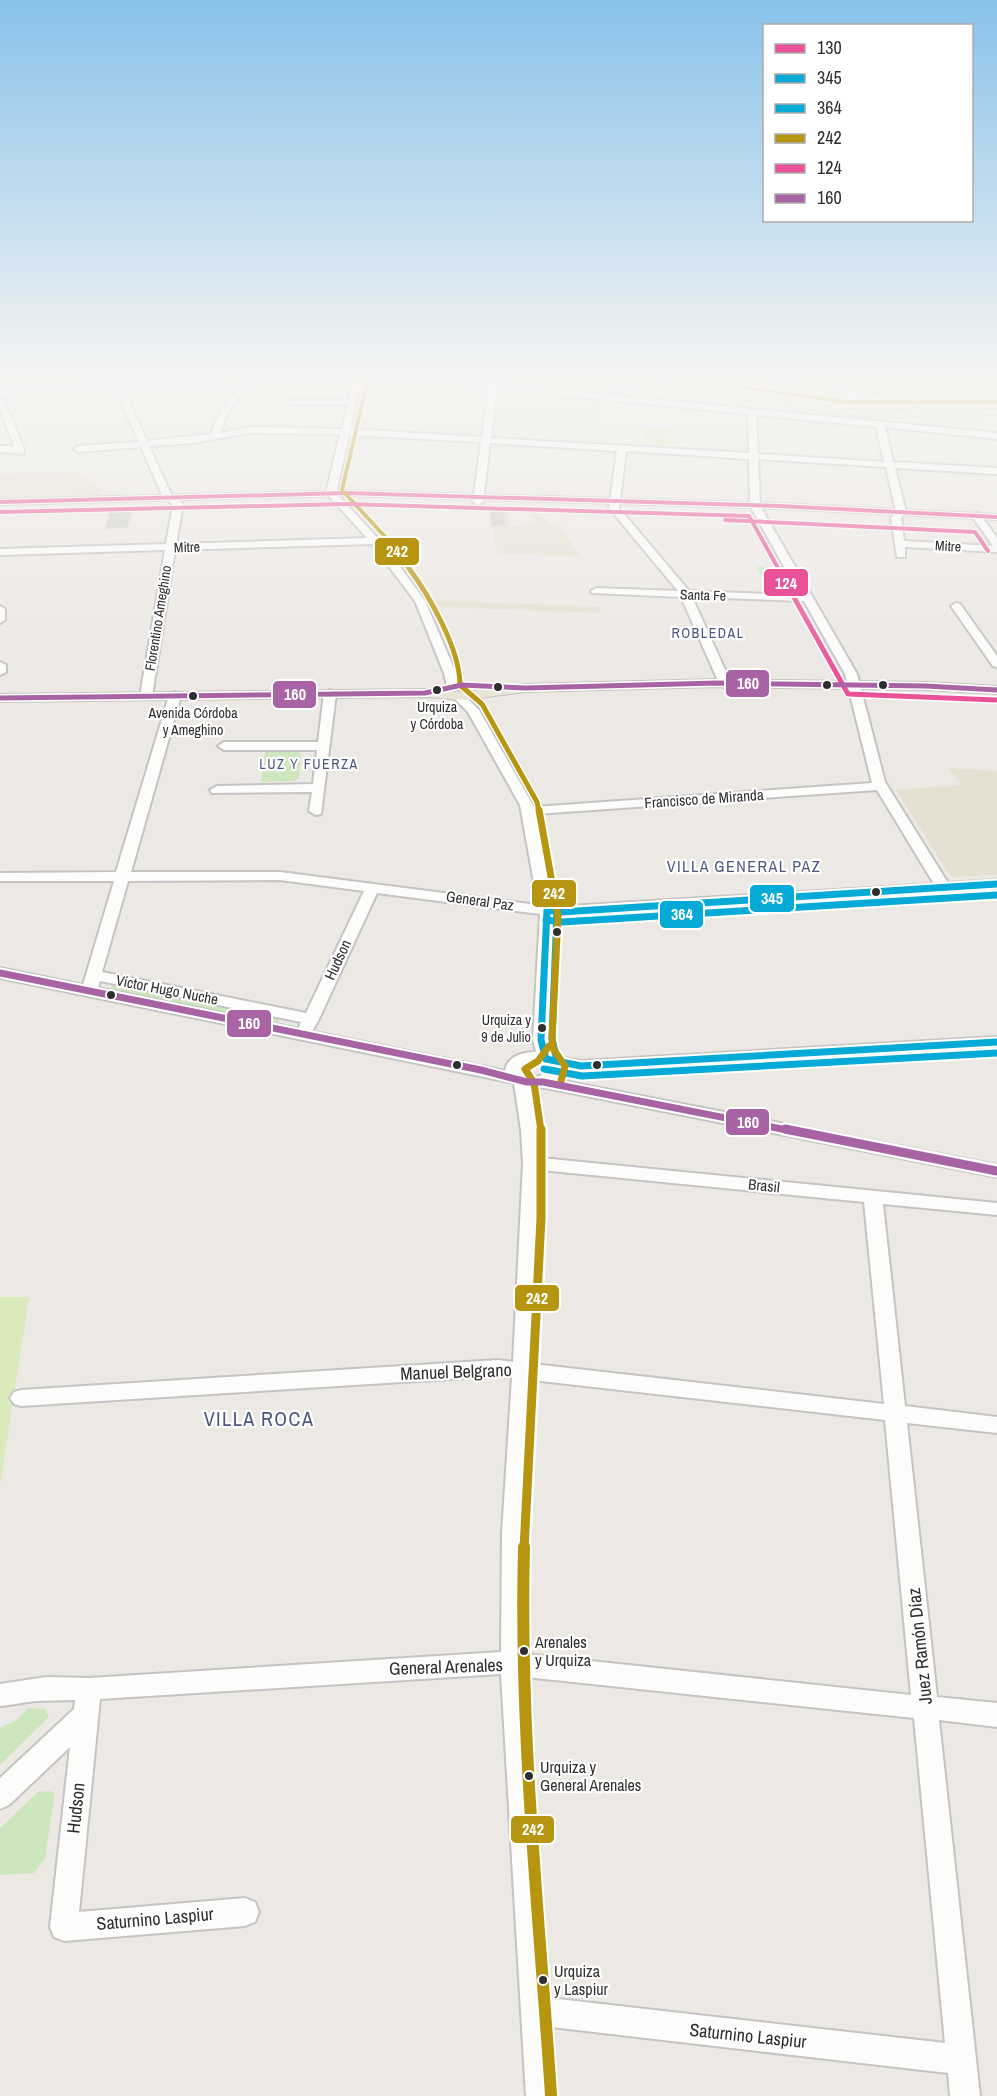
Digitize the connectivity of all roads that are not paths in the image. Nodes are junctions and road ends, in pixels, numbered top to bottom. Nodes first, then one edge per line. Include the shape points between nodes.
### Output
1 (162, 479) edge
2 (336, 479) edge
3 (481, 479) edge
4 (618, 479) edge
5 (755, 479) edge
6 (892, 479) edge
7 (333, 495) junction
8 (478, 499) junction
9 (173, 500) junction
10 (0, 502) edge
11 (614, 504) junction
12 (0, 507) edge
13 (757, 508) junction
14 (898, 515) junction
15 (997, 517) edge
16 (979, 519) junction
17 (997, 523) edge
18 (375, 541) junction
19 (900, 544) junction
20 (170, 547) junction
21 (997, 547) edge
22 (0, 552) edge
23 (902, 555) dead end
24 (596, 591) dead end
25 (685, 594) junction
26 (809, 598) junction
27 (956, 606) dead end
28 (0, 609) edge
29 (0, 620) edge
30 (997, 664) edge
31 (0, 665) edge
32 (0, 672) edge
33 (725, 683) junction
34 (854, 685) junction
35 (462, 690) junction
36 (997, 690) edge
37 (330, 694) junction
38 (146, 696) junction
39 (175, 696) junction
40 (0, 698) edge
41 (324, 746) junction
42 (224, 747) dead end
43 (880, 786) junction
44 (319, 788) junction
45 (217, 790) dead end
46 (316, 811) dead end
47 (528, 811) junction
48 (123, 877) junction
49 (0, 878) edge
50 (997, 884) edge
51 (374, 887) junction
52 (944, 888) junction
53 (547, 910) junction
54 (0, 973) edge
55 (92, 983) junction
56 (311, 1019) junction
57 (303, 1034) junction
58 (541, 1040) junction
59 (997, 1042) edge
60 (522, 1059) junction
61 (548, 1060) junction
62 (442, 1062) junction
63 (521, 1080) junction
64 (542, 1082) junction
65 (530, 1130) junction
66 (532, 1164) junction
67 (997, 1171) edge
68 (873, 1197) junction
69 (997, 1209) edge
70 (522, 1371) junction
71 (21, 1398) dead end
72 (896, 1413) junction
73 (997, 1425) edge
74 (513, 1665) junction
75 (2, 1695) dead end
76 (87, 1702) junction
77 (927, 1707) junction
78 (997, 1715) edge
79 (0, 1796) edge
80 (245, 1912) dead end
81 (64, 1927) joint
82 (535, 2012) junction
83 (962, 2060) junction
84 (541, 2096) edge
85 (965, 2096) edge

1 - 9 street
2 - 7 street
3 - 8 street
4 - 11 street
5 - 13 street
6 - 14 street
7 - 8 main road
7 - 8 main road
7 - 9 main road
7 - 18 street
8 - 11 main road
9 - 10 main road
9 - 12 main road
9 - 20 street, Florentino Ameghino via 178,504
11 - 13 main road
11 - 13 main road
11 - 25 street
13 - 14 main road
13 - 26 street
14 - 16 main road
14 - 16 main road via 959,514
14 - 19 street
15 - 16 main road
16 - 17 main road
16 - 21 street
18 - 20 street, Mitre
18 - 35 street via 422,606 450,673
19 - 21 street, Mitre
19 - 23 street
20 - 22 street, Mitre
20 - 38 street, Florentino Ameghino
24 - 25 street, Santa Fe
25 - 26 street, Santa Fe
25 - 33 street
26 - 34 street
27 - 30 street
28 - 29 street
31 - 32 street
33 - 34 main road
33 - 35 main road
34 - 36 main road
34 - 43 street
35 - 37 main road
35 - 47 street
37 - 39 main road
37 - 41 street
38 - 39 main road
38 - 40 main road
39 - 48 street
41 - 42 street
41 - 44 street
43 - 47 street, Francisco de Miranda
43 - 52 street
44 - 45 street
44 - 46 street
47 - 53 street
48 - 49 street, General Paz
48 - 51 street, General Paz via 280,876
48 - 55 street
50 - 52 street, General Paz
51 - 53 street, General Paz
51 - 56 street, Hudson
52 - 53 street, General Paz
53 - 58 street
54 - 55 street, Víctor Hugo Nuche
55 - 56 street, Víctor Hugo Nuche
55 - 57 street, Víctor Hugo Nuche
56 - 57 street, Hudson
57 - 62 street, Víctor Hugo Nuche
58 - 60 street
58 - 61 street
59 - 61 street, Víctor Hugo Nuche via 581,1066
60 - 61 street, Víctor Hugo Nuche
60 - 62 street, Víctor Hugo Nuche
60 - 63 street via 513,1069
61 - 64 street via 555,1068 554,1074
62 - 63 street, Víctor Hugo Nuche
63 - 64 street, Víctor Hugo Nuche
63 - 65 street
64 - 65 street
64 - 67 street
65 - 66 street
66 - 68 street, Brasil
66 - 70 street
68 - 69 street, Brasil
68 - 72 street, Juez Ramón Díaz
70 - 71 street, Manuel Belgrano via 498,1368
70 - 72 street, Manuel Belgrano
70 - 74 street via 513,1533
72 - 73 street, Manuel Belgrano
72 - 77 street, Juez Ramón Díaz
74 - 76 street, General Arenales via 492,1662 355,1670
74 - 77 street, General Arenales
74 - 82 street
75 - 76 street, General Arenales via 58,1687
76 - 79 street
76 - 81 street, Hudson
77 - 78 street, General Arenales
77 - 83 street, Juez Ramón Díaz
80 - 81 street, Saturnino Laspiur
82 - 83 street, Saturnino Laspiur
82 - 84 street
83 - 85 street, Juez Ramón Díaz

